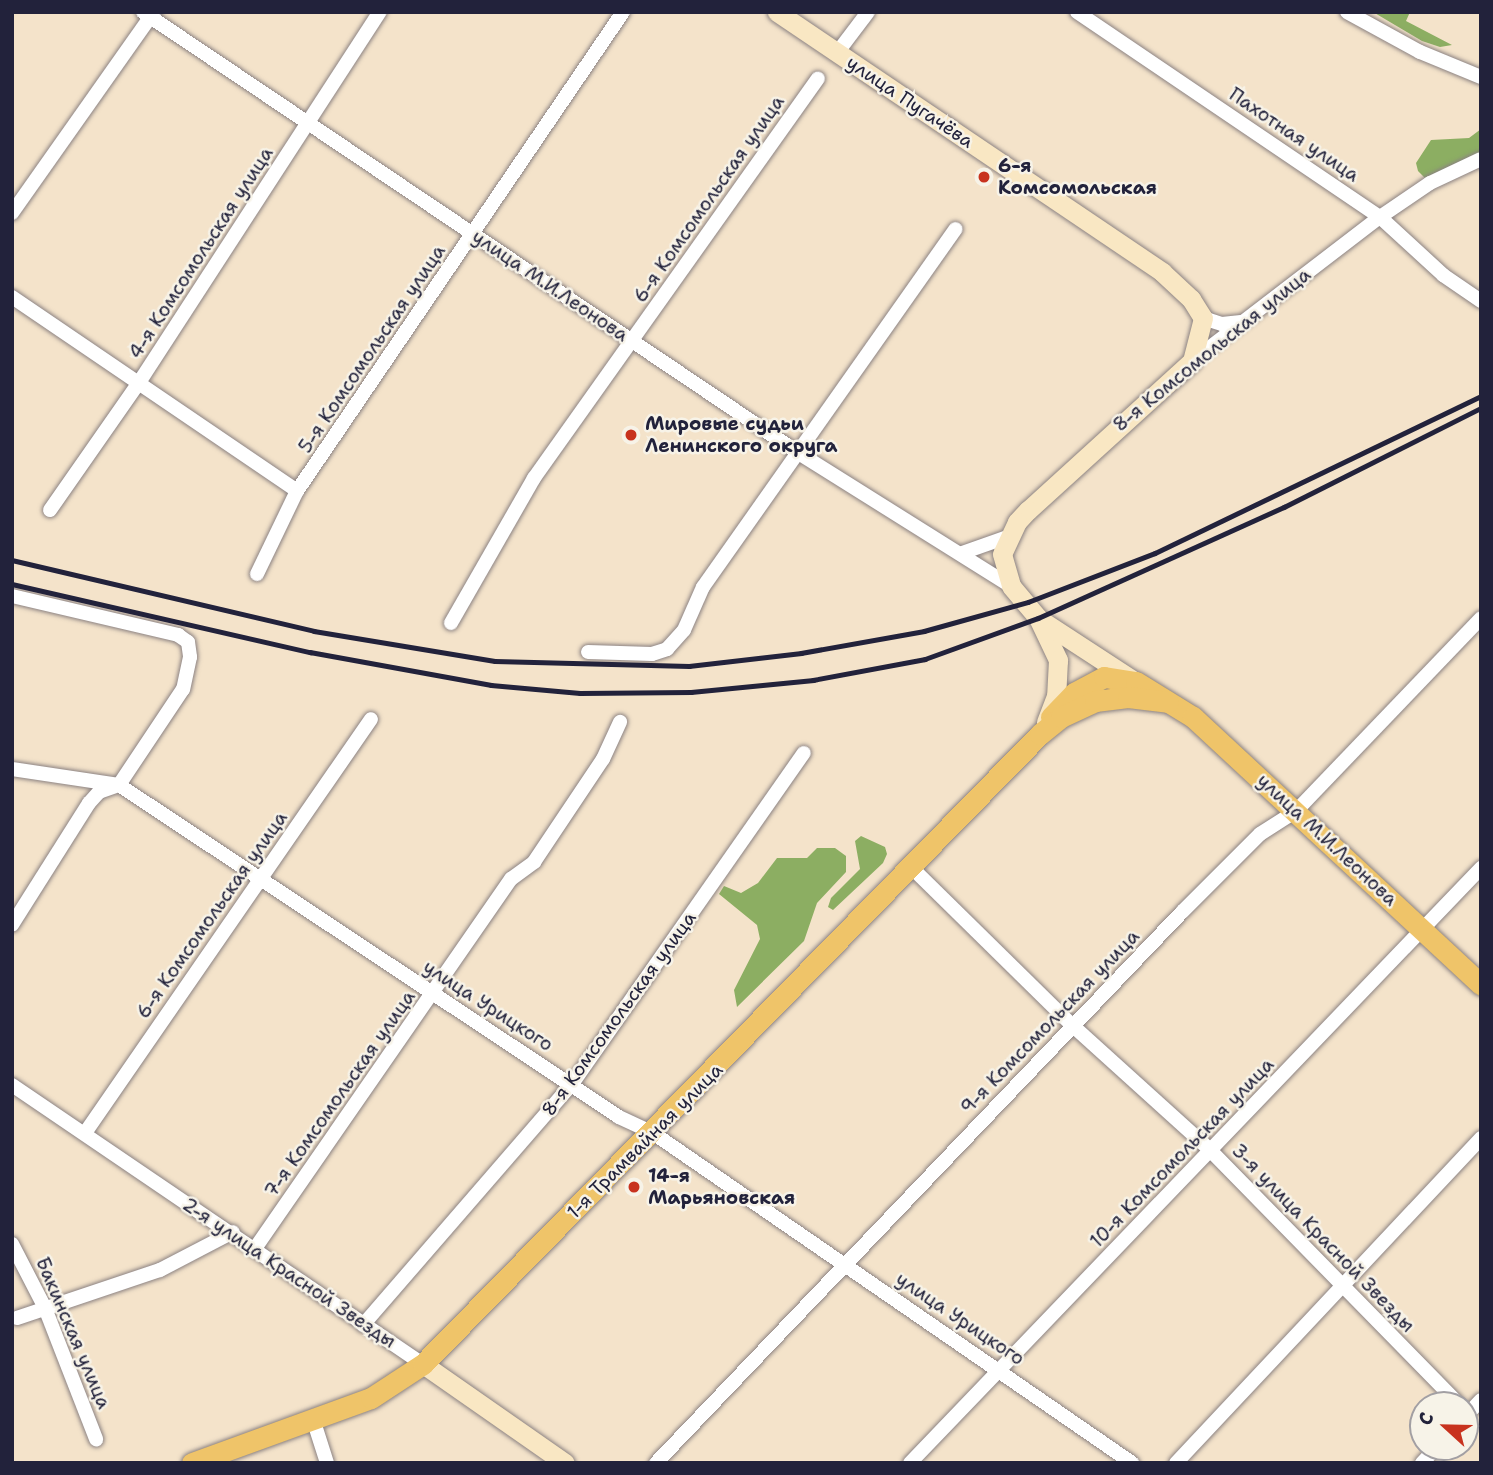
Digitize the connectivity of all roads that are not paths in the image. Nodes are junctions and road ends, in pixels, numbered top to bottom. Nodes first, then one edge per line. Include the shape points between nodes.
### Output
1 (380, 12) edge
2 (623, 12) edge
3 (777, 12) edge
4 (868, 12) edge
5 (1077, 12) edge
6 (1347, 12) edge
7 (149, 14) edge
8 (837, 53) junction
9 (1481, 77) edge
10 (818, 79) dead end
11 (309, 124) junction
12 (1481, 159) edge
13 (12, 214) edge
14 (1380, 217) junction
15 (956, 229) dead end
16 (473, 235) junction
17 (12, 297) edge
18 (1481, 301) edge
19 (1203, 318) junction
20 (1242, 322) junction
21 (632, 341) junction
22 (1192, 361) junction
23 (140, 381) junction
24 (797, 452) junction
25 (298, 491) junction
26 (50, 510) dead end
27 (1010, 536) junction
28 (961, 552) junction
29 (257, 574) dead end
30 (1011, 586) junction
31 (12, 596) edge
32 (1033, 610) junction
33 (1481, 618) edge
34 (452, 623) dead end
35 (1086, 651) junction
36 (587, 652) dead end
37 (1058, 660) junction
38 (1086, 684) junction
39 (1132, 689) junction
40 (1060, 717) junction
41 (371, 719) dead end
42 (620, 723) dead end
43 (1040, 734) junction
44 (804, 753) dead end
45 (12, 769) edge
46 (119, 785) junction
47 (1296, 811) junction
48 (912, 868) junction
49 (1481, 869) edge
50 (260, 879) junction
51 (12, 925) edge
52 (1424, 931) junction
53 (1481, 985) edge
54 (435, 994) junction
55 (1073, 1026) junction
56 (572, 1084) junction
57 (12, 1085) edge
58 (85, 1133) junction
59 (653, 1133) junction
60 (1481, 1138) edge
61 (1210, 1150) junction
62 (233, 1232) junction
63 (12, 1244) edge
64 (256, 1247) junction
65 (844, 1264) junction
66 (1342, 1287) junction
67 (45, 1308) junction
68 (17, 1318) dead end
69 (363, 1325) junction
70 (424, 1364) junction
71 (1001, 1370) junction
72 (1445, 1391) edge
73 (313, 1419) junction
74 (96, 1439) dead end
75 (192, 1463) edge
76 (327, 1463) edge
77 (565, 1463) edge
78 (656, 1463) edge
79 (910, 1463) edge
80 (1132, 1463) edge
81 (1176, 1463) edge

1 - 11 street, 4-я Комсомольская улица
2 - 16 street, 5-я Комсомольская улица
3 - 8 main road, улица Пугачёва
4 - 8 street
5 - 14 street, Пахотная улица
6 - 9 street via 1420,52
7 - 11 street, улица М.И.Леонова
7 - 13 street
8 - 19 main road, улица Пугачёва via 1162,272 1192,299
10 - 21 street, 6-я Комсомольская улица
11 - 16 street, улица М.И.Леонова
11 - 23 street, 4-я Комсомольская улица
12 - 14 street, 8-я Комсомольская улица via 1430,183
14 - 18 street, Пахотная улица via 1443,275
14 - 20 street, 8-я Комсомольская улица
15 - 24 street
16 - 21 street, улица М.И.Леонова
16 - 25 street, 5-я Комсомольская улица
17 - 23 street
19 - 20 street via 1222,324
19 - 22 main road
20 - 22 street, 8-я Комсомольская улица
21 - 24 street, улица М.И.Леонова
21 - 34 street, 6-я Комсомольская улица via 534,478
22 - 27 main road, 8-я Комсомольская улица via 1028,510
23 - 25 street
23 - 26 street, 4-я Комсомольская улица
24 - 28 street, улица М.И.Леонова
24 - 36 street via 703,587 684,630 667,649 652,654
25 - 29 street, 5-я Комсомольская улица
27 - 28 street
27 - 30 main road, 8-я Комсомольская улица via 1002,554
27 - 32 main road via 1014,570
28 - 30 street, улица М.И.Леонова
30 - 32 main road, улица М.И.Леонова
31 - 46 street via 178,635 188,642 190,657 183,689
32 - 35 main road
32 - 37 main road
33 - 47 street, 9-я Комсомольская улица
35 - 38 main road
35 - 39 main road
37 - 38 main road
37 - 43 main road via 1056,696
38 - 39 main road via 1104,677
38 - 40 main road
38 - 43 main road via 1063,701
39 - 40 main road
39 - 47 main road, улица М.И.Леонова via 1168,702 1218,736
40 - 43 main road
41 - 50 street, 6-я Комсомольская улица
42 - 54 street, 7-я Комсомольская улица via 603,759 534,863 511,879
43 - 48 main road, 1-я Трамвайная улица
44 - 56 street, 8-я Комсомольская улица
45 - 46 street, улица Урицкого
46 - 50 street, улица Урицкого
46 - 51 street via 99,792 89,803
47 - 52 main road, улица М.И.Леонова
47 - 55 street, 9-я Комсомольская улица via 1260,834
48 - 55 street, 3-я улица Красной Звезды
48 - 59 main road, 1-я Трамвайная улица
49 - 52 street, 10-я Комсомольская улица
50 - 54 street, улица Урицкого
50 - 58 street, 6-я Комсомольская улица
52 - 53 main road, улица М.И.Леонова
52 - 61 street, 10-я Комсомольская улица
54 - 56 street, улица Урицкого
54 - 64 street, 7-я Комсомольская улица
55 - 61 street, 3-я улица Красной Звезды
55 - 65 street, 9-я Комсомольская улица
56 - 59 street, улица Урицкого via 619,1117
56 - 69 street, 8-я Комсомольская улица
57 - 58 street, 2-я улица Красной Звезды
58 - 62 street, 2-я улица Красной Звезды
59 - 65 street, улица Урицкого
59 - 70 main road, 1-я Трамвайная улица
60 - 66 street
61 - 66 street, 3-я улица Красной Звезды
61 - 71 street, 10-я Комсомольская улица
62 - 64 street, 2-я улица Красной Звезды
62 - 67 street via 160,1270
63 - 67 street, Бакинская улица
64 - 69 street, 2-я улица Красной Звезды
65 - 71 street, улица Урицкого
65 - 78 street, 9-я Комсомольская улица
66 - 72 street, 3-я улица Красной Звезды
66 - 81 street
67 - 68 street
67 - 74 street, Бакинская улица
69 - 70 street, 2-я улица Красной Звезды
70 - 73 main road, 1-я Трамвайная улица via 371,1398
70 - 77 main road, 2-я улица Красной Звезды
71 - 79 street, 10-я Комсомольская улица
71 - 80 street, улица Урицкого
73 - 75 main road, 1-я Трамвайная улица
73 - 76 street

